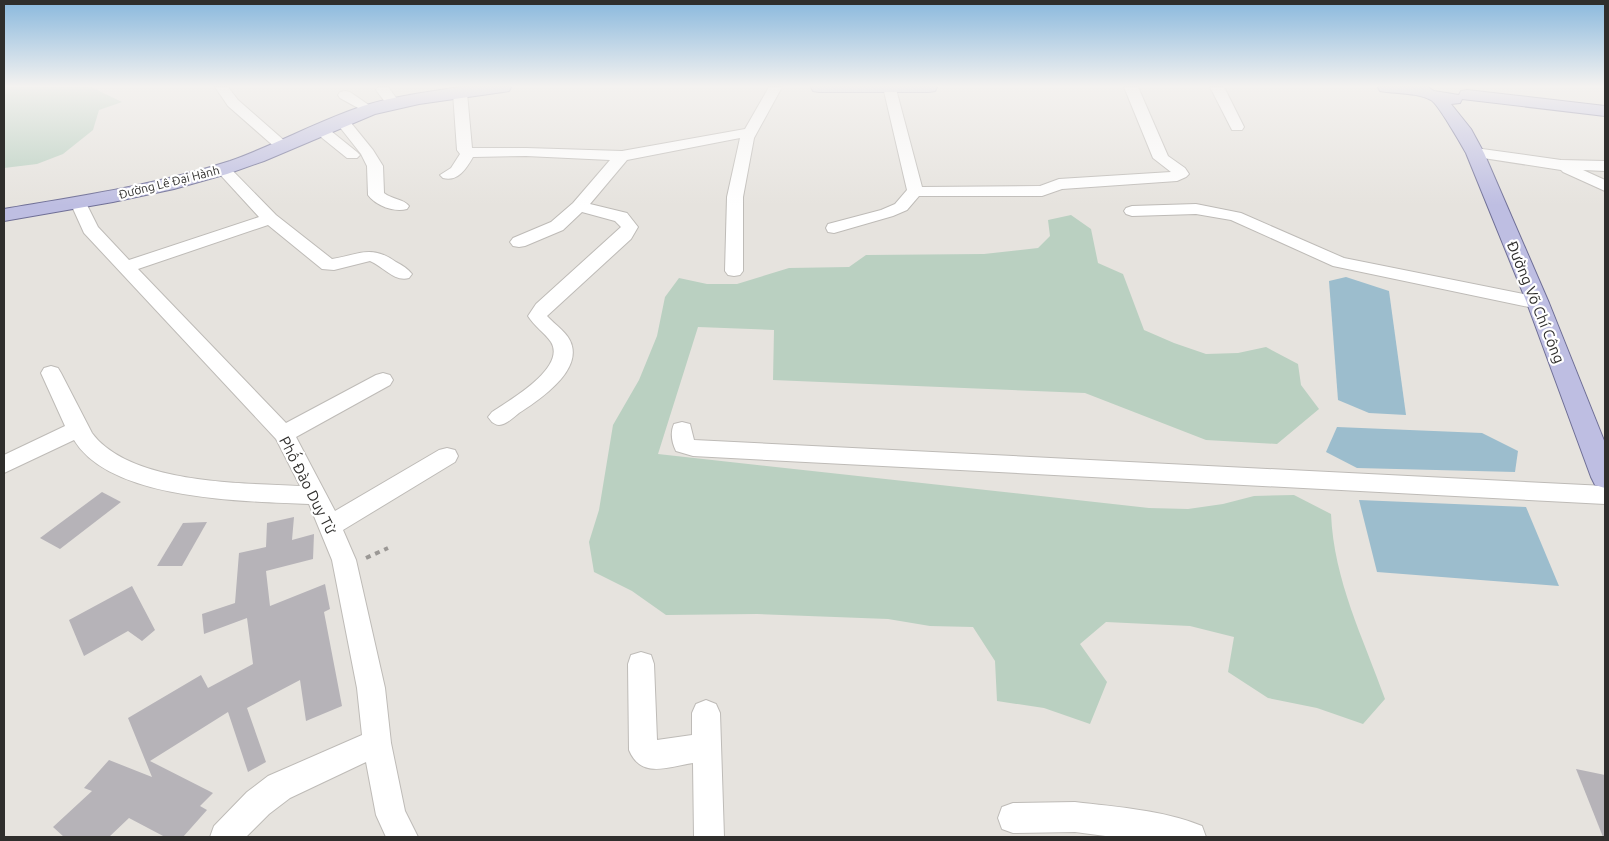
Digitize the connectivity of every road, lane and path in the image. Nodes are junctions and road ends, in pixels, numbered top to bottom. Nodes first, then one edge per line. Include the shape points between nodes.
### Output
1 (259, 126) edge
2 (330, 126) edge
3 (346, 126) edge
4 (462, 126) edge
5 (753, 126) edge
6 (898, 126) edge
7 (1147, 126) edge
8 (1459, 126) edge
9 (321, 130) junction
10 (750, 132) junction
11 (282, 146) junction
12 (468, 153) junction
13 (1475, 153) junction
14 (352, 155) dead end
15 (622, 156) junction
16 (1561, 166) junction
17 (1605, 166) edge
18 (223, 169) junction
19 (448, 175) dead end
20 (1605, 186) edge
21 (915, 191) junction
22 (78, 202) junction
23 (401, 206) dead end
24 (579, 206) junction
25 (1132, 211) dead end
26 (4, 214) edge
27 (270, 219) junction
28 (834, 228) dead end
29 (519, 242) dead end
30 (126, 267) junction
31 (734, 271) dead end
32 (403, 274) dead end
33 (1538, 303) junction
34 (51, 373) dead end
35 (383, 380) dead end
36 (499, 417) dead end
37 (78, 429) junction
38 (682, 430) dead end
39 (284, 434) junction
40 (447, 456) dead end
41 (4, 465) edge
42 (1605, 477) edge
43 (1605, 495) edge
44 (318, 496) junction
45 (330, 526) junction
46 (641, 664) dead end
47 (706, 713) dead end
48 (377, 743) junction
49 (707, 747) junction
50 (1013, 818) dead end
51 (224, 837) edge
52 (402, 837) edge
53 (709, 837) edge
54 (1191, 837) edge

1 - 11 street
2 - 9 main road, Đường Lê Đại Hành
3 - 23 street via 375,166 376,195 384,202
4 - 12 street via 464,150
5 - 10 street
6 - 21 street
7 - 21 street via 1161,158 1181,174 1059,184 1042,191
8 - 13 main road, Đường Võ Chí Công
9 - 11 main road, Đường Lê Đại Hành
9 - 14 street
10 - 15 street
10 - 31 street via 735,196
11 - 18 main road, Đường Lê Đại Hành
12 - 15 street
12 - 19 street via 456,171
13 - 16 street
13 - 33 main road, Đường Võ Chí Công
15 - 24 street
16 - 17 street
16 - 20 street
18 - 22 main road, Đường Lê Đại Hành via 147,189
18 - 27 street
21 - 28 street via 901,206 887,213
22 - 26 main road, Đường Lê Đại Hành
22 - 30 street, Phố Đào Duy Từ via 90,229
24 - 29 street via 557,226
24 - 36 street via 621,217 630,227 537,316 561,344 563,354 558,370 546,384
25 - 33 street via 1196,209 1235,216 1339,262
27 - 30 street
27 - 32 street via 328,265 375,257
30 - 39 street, Phố Đào Duy Từ
33 - 42 main road, Đường Võ Chí Công
34 - 37 street
35 - 39 street
37 - 41 street
37 - 44 street via 90,447 104,458 130,472 164,482
38 - 43 street via 684,445 693,448
39 - 44 street, Phố Đào Duy Từ
40 - 45 street
44 - 45 street, Phố Đào Duy Từ
45 - 48 street, Phố Đào Duy Từ via 344,560 372,688
46 - 49 street via 643,750 648,755
47 - 49 street
48 - 51 street via 279,788 258,803
48 - 52 street, Phố Đào Duy Từ via 391,815
49 - 53 street
50 - 54 street via 1075,817 1137,825

